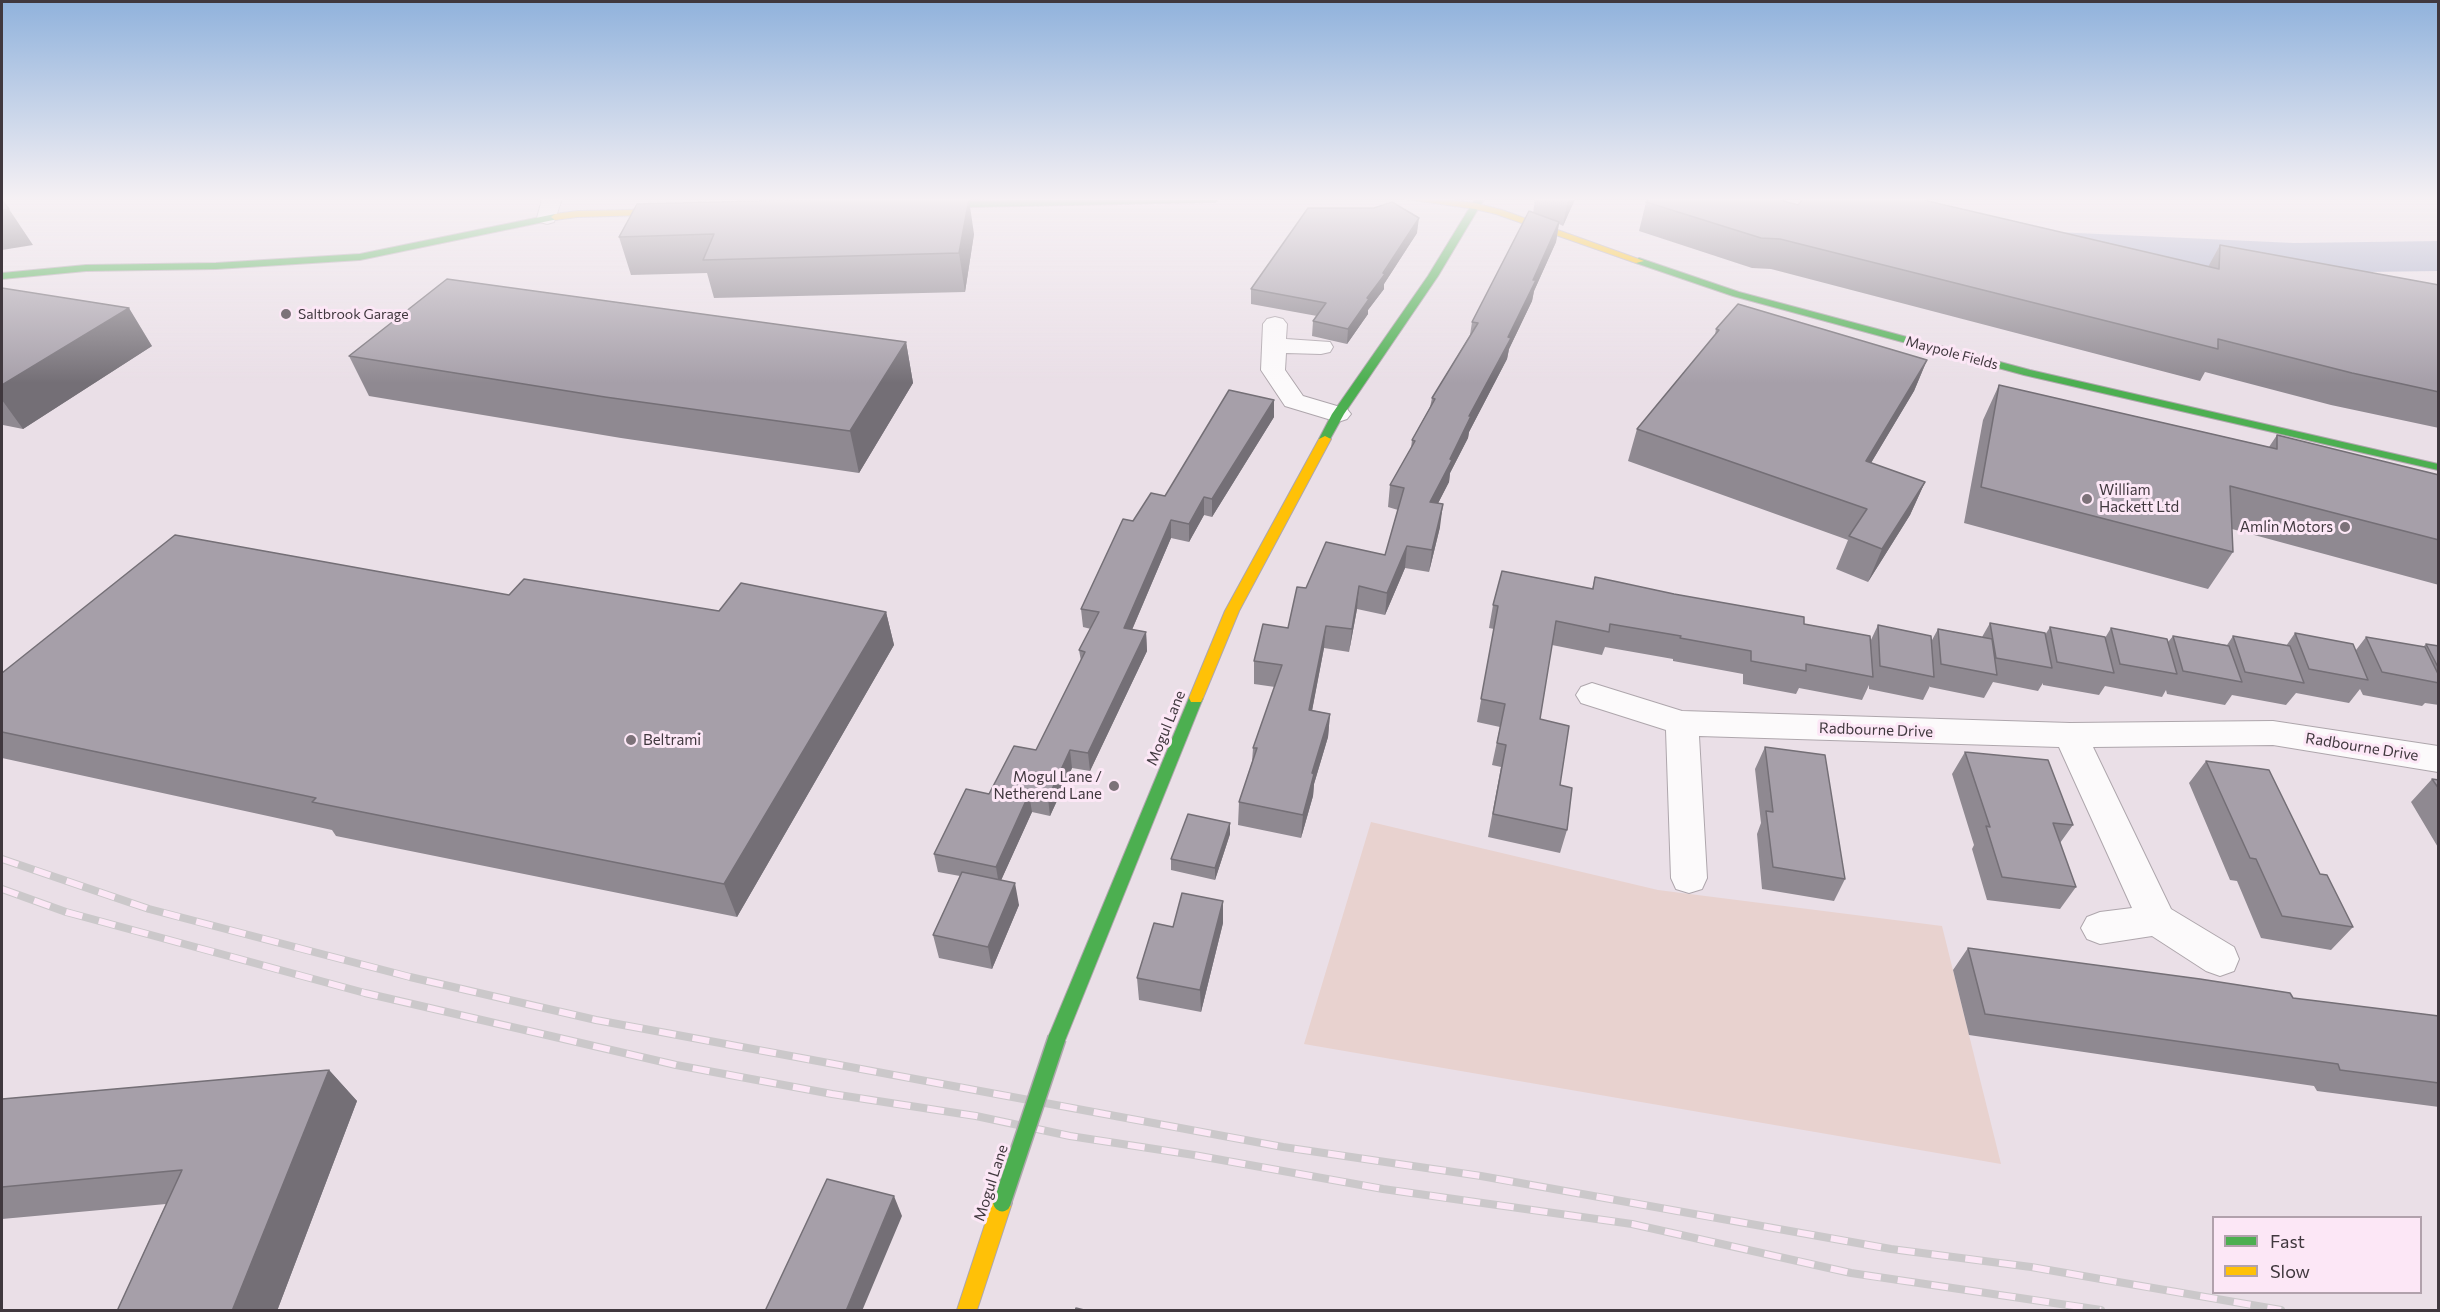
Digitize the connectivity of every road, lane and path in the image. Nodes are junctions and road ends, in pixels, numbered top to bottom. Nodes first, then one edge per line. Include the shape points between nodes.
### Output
1 (308, 260) edge
2 (1443, 260) edge
3 (1638, 260) edge
4 (2, 276) edge
5 (1321, 347) dead end
6 (1338, 414) junction
7 (2439, 467) edge
8 (1592, 695) dead end
9 (1682, 723) junction
10 (2070, 735) junction
11 (2439, 759) edge
12 (1689, 878) dead end
13 (2157, 920) junction
14 (2100, 928) dead end
15 (2220, 959) dead end
16 (967, 1311) edge

1 - 4 street via 86,268
2 - 6 street, Mogul Lane
3 - 7 street, Maypole Fields via 1736,294 2028,373
5 - 6 street via 1275,335 1273,370 1294,401
6 - 16 street, Mogul Lane, bridge via 1232,611 1057,1038
8 - 9 street, Radbourne Drive
9 - 10 street, Radbourne Drive
9 - 12 street
10 - 11 street, Radbourne Drive via 2273,734
10 - 13 street
13 - 14 street
13 - 15 street

